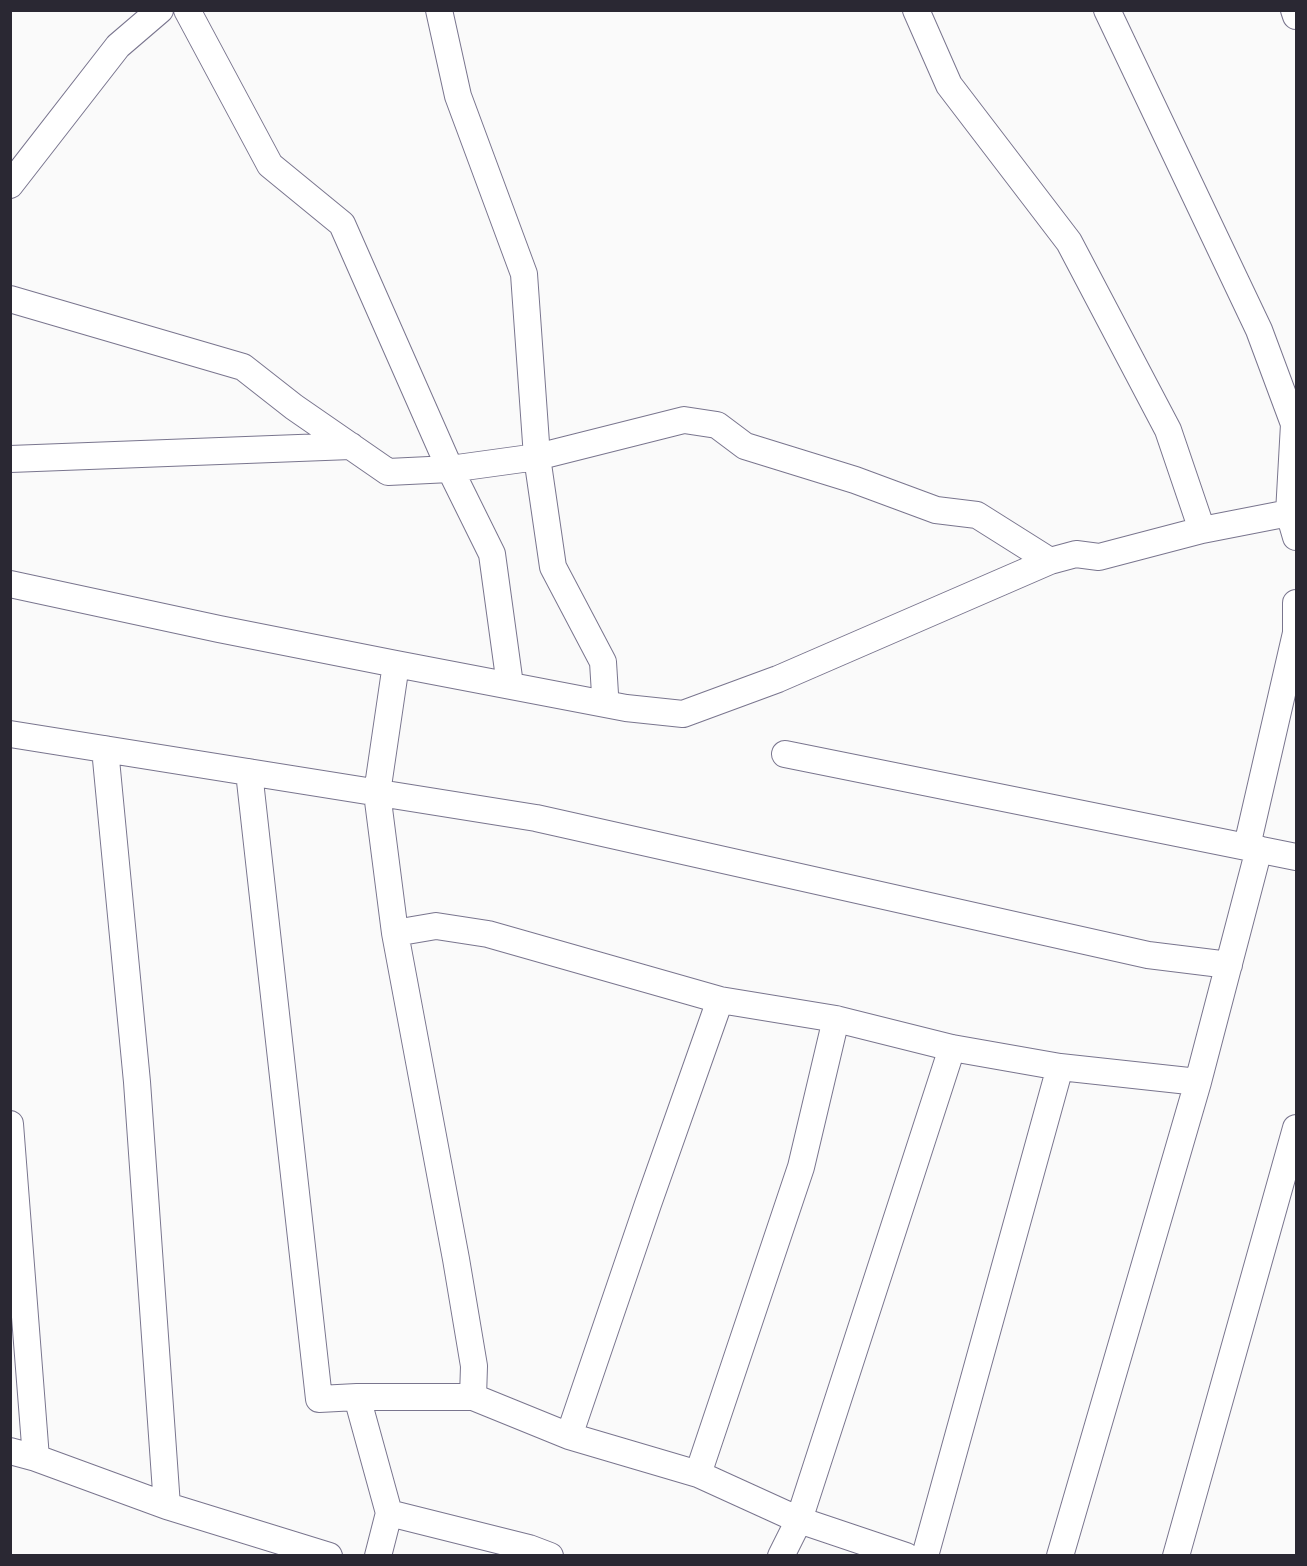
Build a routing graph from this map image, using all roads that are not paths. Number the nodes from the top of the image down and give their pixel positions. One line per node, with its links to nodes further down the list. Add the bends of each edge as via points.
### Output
1 (160, 10): 8 (street, via 118,46)
2 (187, 10): 13 (street, via 270,165 342,224)
3 (439, 10): 11 (street, via 458,96 524,274)
4 (916, 10): 15 (street, via 949,85 1069,242 1168,430)
5 (1107, 10): 14 (street, via 1259,330 1294,424)
6 (1294, 10): 7 (street)
7 (1296, 16)
8 (10, 185)
9 (10, 298): 10 (street, via 243,367)
10 (351, 446): 12 (street); 13 (street, via 388,472)
11 (537, 457): 13 (street); 17 (street, via 684,420 717,425 745,446 936,510 977,515); 22 (street, via 553,567 603,662)
12 (10, 459)
13 (450, 469): 21 (street, via 492,554)
14 (1290, 513): 15 (street); 16 (street)
15 (1202, 530): 17 (street, via 1100,557 1076,554)
16 (1296, 537)
17 (1050, 561): 21 (street, via 778,679 683,714 626,708)
18 (10, 584): 20 (street)
19 (1296, 603): 28 (street, via 1296,633)
20 (396, 664): 21 (street); 27 (street)
21 (510, 685)
22 (605, 694)
23 (10, 734): 24 (street)
24 (105, 749): 26 (street); 45 (street, via 137,1082)
25 (785, 754): 28 (street)
26 (249, 772): 27 (street); 39 (street, via 320,1399)
27 (378, 793): 30 (street); 31 (street, via 536,818 1148,955)
28 (1253, 848): 29 (street); 31 (street)
29 (1296, 857)
30 (395, 933): 32 (street, via 436,927 488,934); 40 (street, via 474,1366)
31 (1230, 965): 36 (street)
32 (720, 1000): 33 (street); 41 (street)
33 (836, 1019): 34 (street); 44 (street, via 801,1167)
34 (952, 1048): 35 (street); 47 (street)
35 (1060, 1067): 36 (street); 53 (street)
36 (1198, 1082): 54 (street)
37 (10, 1124): 43 (street)
38 (1296, 1128): 55 (street)
39 (357, 1397): 40 (street); 46 (street)
40 (473, 1397): 41 (street)
41 (570, 1436): 44 (street)
42 (10, 1451): 43 (street)
43 (36, 1458): 45 (street)
44 (698, 1474): 47 (street)
45 (167, 1506): 48 (street)
46 (389, 1513): 49 (street); 50 (street)
47 (799, 1520): 51 (street); 52 (street)
48 (329, 1556)
49 (378, 1556)
50 (550, 1556)
51 (781, 1556)
52 (906, 1556)
53 (925, 1556)
54 (1060, 1556)
55 (1176, 1556)

